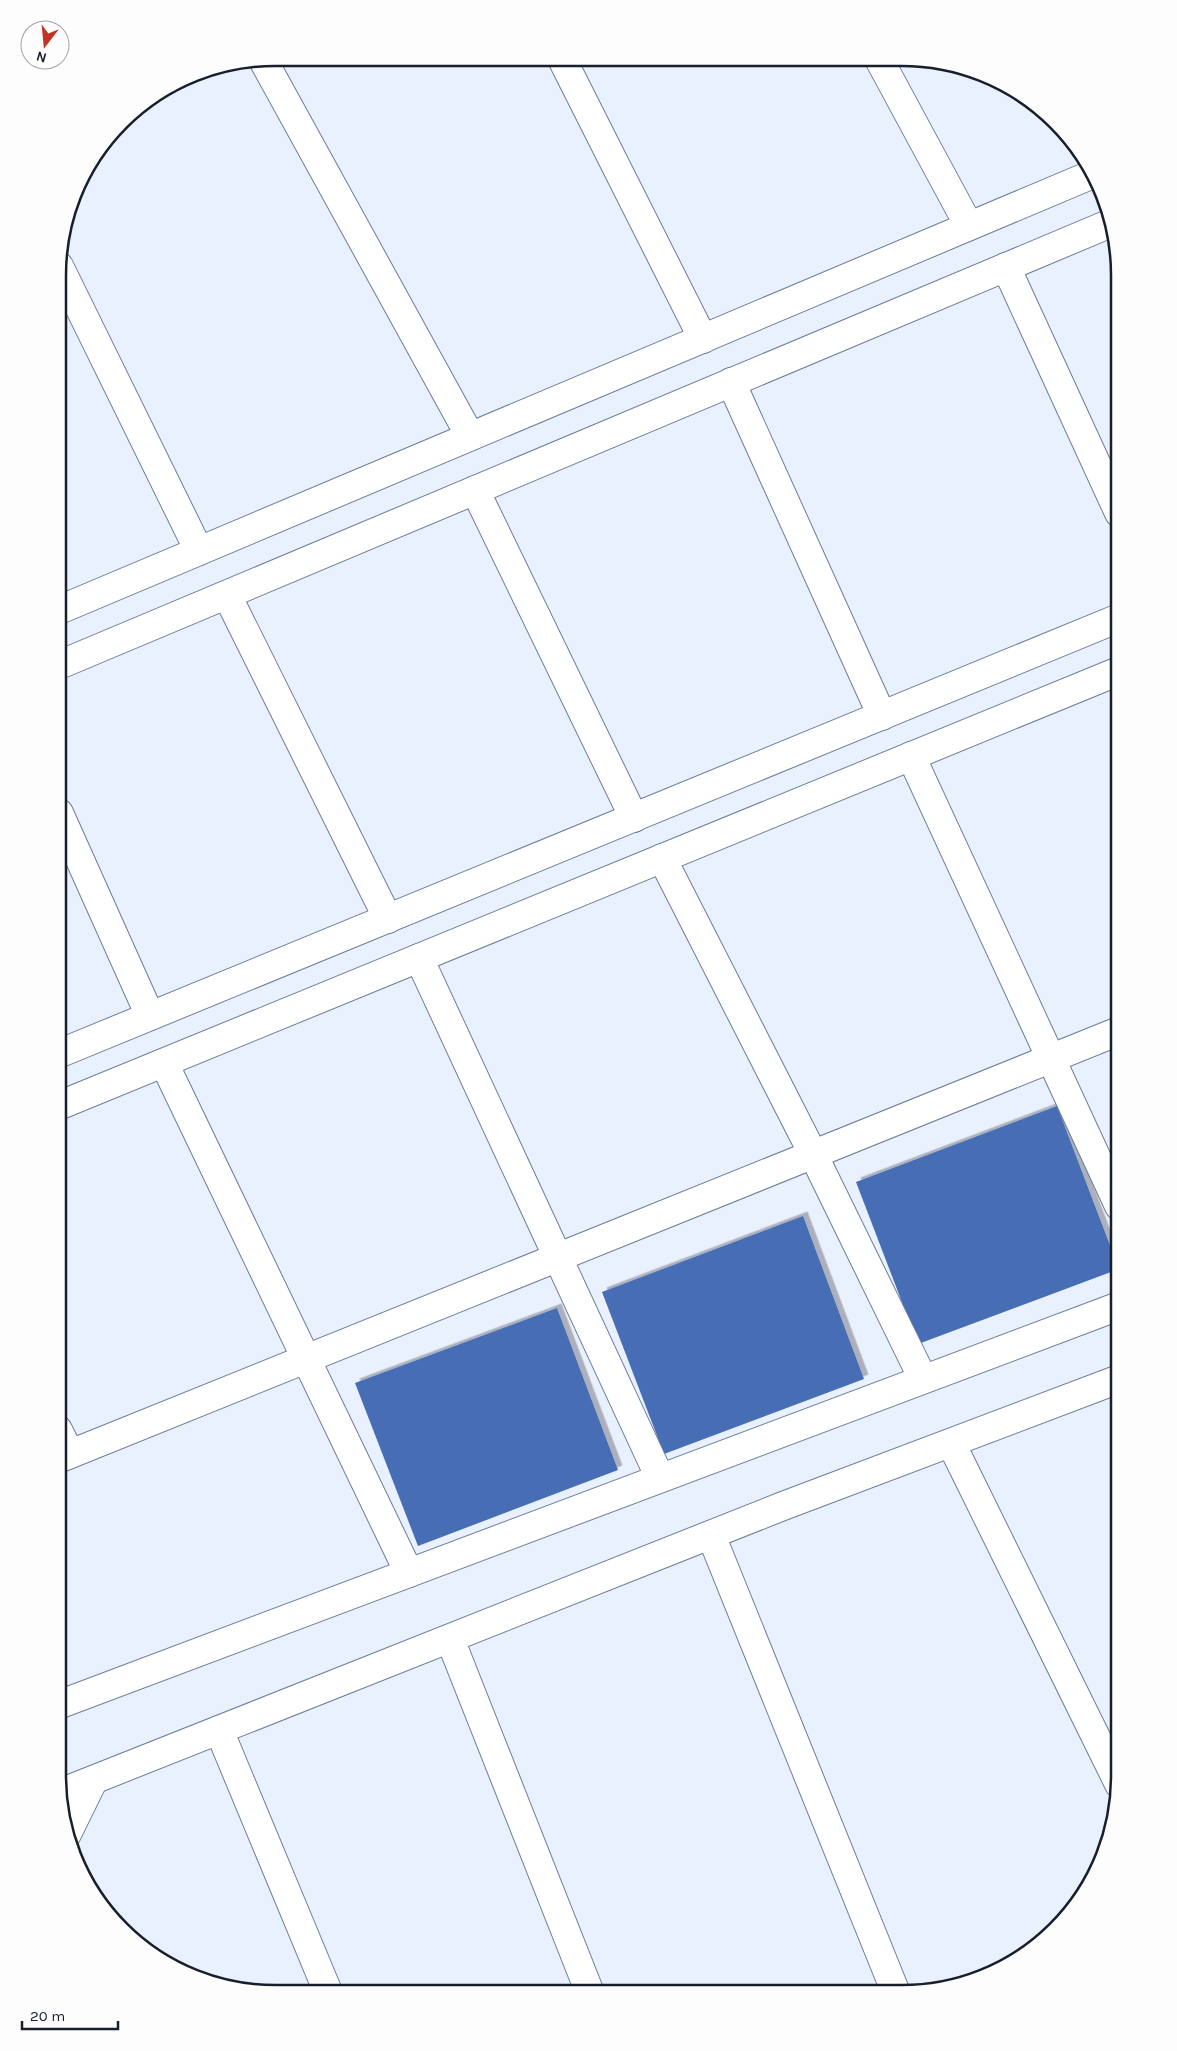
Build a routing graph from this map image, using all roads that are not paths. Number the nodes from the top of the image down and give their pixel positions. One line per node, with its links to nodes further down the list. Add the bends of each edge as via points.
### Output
1 (566, 66): 9 (street)
2 (883, 66): 6 (street)
3 (267, 67): 11 (street)
4 (1086, 177): 6 (street)
5 (1105, 225): 7 (street)
6 (969, 226): 9 (street)
7 (1006, 267): 10 (street); 13 (street)
8 (66, 280): 14 (street)
9 (703, 339): 11 (street)
10 (731, 382): 12 (street); 20 (street)
11 (470, 436): 14 (street)
12 (475, 490): 15 (street); 22 (street)
13 (1111, 497)
14 (199, 551): 16 (street)
15 (227, 594): 18 (street); 25 (street)
16 (66, 607)
17 (1111, 621): 20 (street)
18 (66, 662)
19 (1111, 674): 21 (street)
20 (882, 716): 22 (street)
21 (911, 756): 24 (street); 30 (street)
22 (634, 818): 25 (street)
23 (66, 829): 27 (street)
24 (662, 858): 26 (street); 33 (street)
25 (388, 919): 27 (street)
26 (419, 958): 31 (street); 35 (street)
27 (150, 1016): 29 (street)
28 (1111, 1034): 30 (street)
29 (66, 1051)
30 (1051, 1059): 33 (street); 34 (street)
31 (164, 1063): 32 (street); 37 (street)
32 (66, 1103)
33 (813, 1154): 35 (street); 38 (street)
34 (1111, 1189)
35 (558, 1257): 37 (street); 42 (street)
36 (1111, 1309): 38 (street)
37 (306, 1358): 41 (street); 44 (street)
38 (923, 1379): 42 (street)
39 (1111, 1382): 40 (street)
40 (951, 1443): 43 (street); 48 (street)
41 (66, 1447)
42 (660, 1478): 44 (street)
43 (712, 1535): 45 (street); 54 (street)
44 (409, 1573): 46 (street)
45 (450, 1639): 47 (street); 53 (street)
46 (66, 1702)
47 (219, 1730): 49 (street); 52 (street)
48 (1111, 1768)
49 (93, 1781): 50 (street); 51 (street)
50 (67, 1790)
51 (72, 1824)
52 (325, 1985)
53 (587, 1985)
54 (892, 1985)

